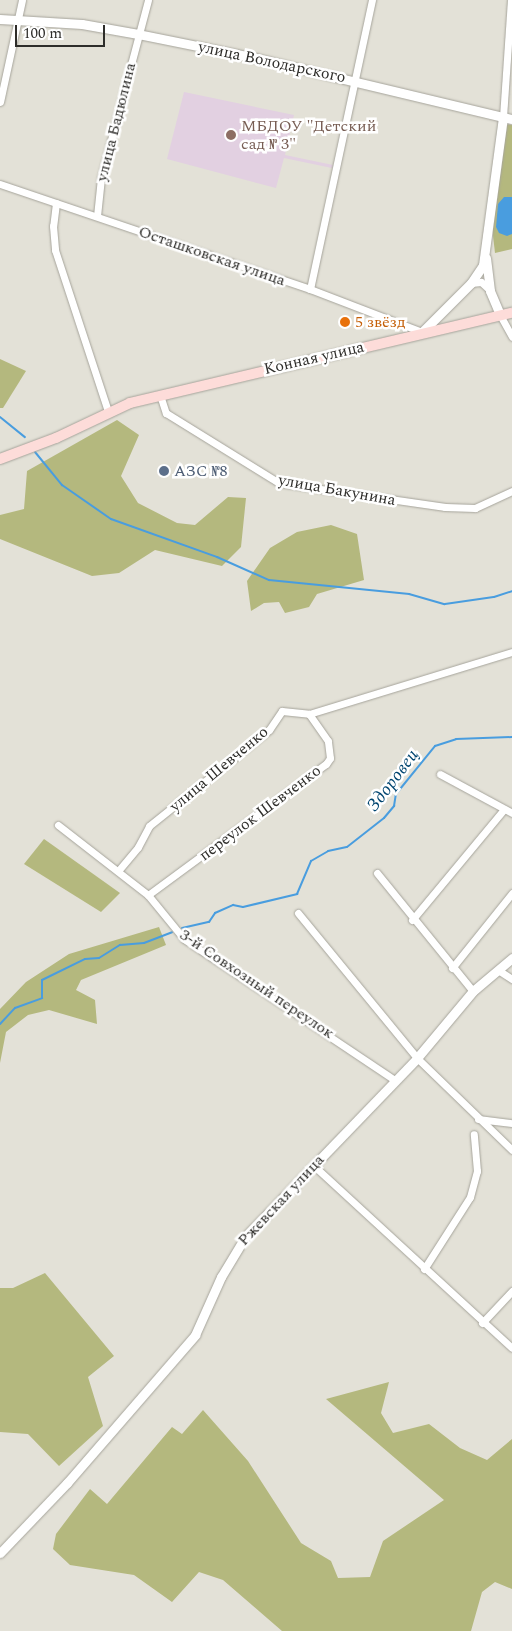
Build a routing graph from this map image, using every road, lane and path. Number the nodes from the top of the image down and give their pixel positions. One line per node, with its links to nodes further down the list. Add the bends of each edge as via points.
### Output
1 (22, 0): 6 (street)
2 (148, 0): 7 (street, улица Бадюлина)
3 (372, 0): 8 (street)
4 (511, 0): 10 (street)
5 (0, 19): 6 (street, улица Володарского)
6 (18, 20): 7 (street, улица Володарского, via 82,24); 9 (street)
7 (138, 34): 8 (street, улица Володарского); 13 (street, улица Бадюлина, via 101,178)
8 (355, 80): 10 (street, улица Володарского); 16 (street)
9 (0, 102)
10 (508, 118): 14 (street, Конная улица)
11 (0, 184): 12 (street, Осташковская улица)
12 (56, 203): 13 (street, Осташковская улица); 25 (street, via 52,226 55,250)
13 (97, 216): 16 (street, Осташковская улица)
14 (486, 255): 15 (street, Конная улица); 17 (street, Конная улица)
15 (471, 283): 17 (street, via 484,283); 19 (street, Конная улица)
16 (310, 289): 22 (street, Осташковская улица)
17 (490, 290): 20 (street, Конная улица)
18 (512, 313): 20 (main road)
19 (441, 315): 21 (street); 22 (street, Конная улица)
20 (500, 316): 21 (main road); 23 (street)
21 (448, 326): 22 (main road)
22 (422, 332): 24 (main road, Конная улица)
23 (512, 337)
24 (160, 395): 25 (main road, Конная улица); 27 (street, улица Бакунина, via 166,413 279,483 467,508 475,508)
25 (108, 410): 26 (main road, Конная улица, via 56,438)
26 (0, 458)
27 (512, 492)
28 (512, 652): 29 (street, улица Шевченко)
29 (309, 714): 34 (street, улица Шевченко, via 282,710 268,730 149,826 138,847); 37 (street, переулок Шевченко, via 328,741 330,758 326,764)
30 (440, 774): 31 (street)
31 (504, 808): 32 (street); 39 (street)
32 (512, 813)
33 (58, 825): 34 (street, 3-й Совхозный переулок)
34 (118, 871): 37 (street, 3-й Совхозный переулок)
35 (377, 873): 39 (street)
36 (512, 893): 41 (street)
37 (148, 895): 46 (street, 3-й Совхозный переулок, via 184,939)
38 (298, 913): 45 (street)
39 (412, 920): 41 (street)
40 (512, 958): 42 (street, Ржевская улица)
41 (452, 968): 44 (street)
42 (498, 970): 43 (street); 44 (street, Ржевская улица)
43 (512, 979)
44 (473, 992): 45 (street, Ржевская улица)
45 (417, 1058): 46 (street, Ржевская улица); 47 (street)
46 (393, 1079): 51 (street, Ржевская улица)
47 (478, 1119): 48 (street); 50 (street)
48 (512, 1123)
49 (474, 1134): 52 (street, via 477,1171 470,1197)
50 (512, 1150)
51 (313, 1165): 52 (street); 56 (street, Ржевская улица, via 236,1249 196,1335 67,1483)
52 (424, 1269): 54 (street)
53 (512, 1291): 54 (street)
54 (482, 1323): 55 (street)
55 (512, 1348)
56 (0, 1553)

